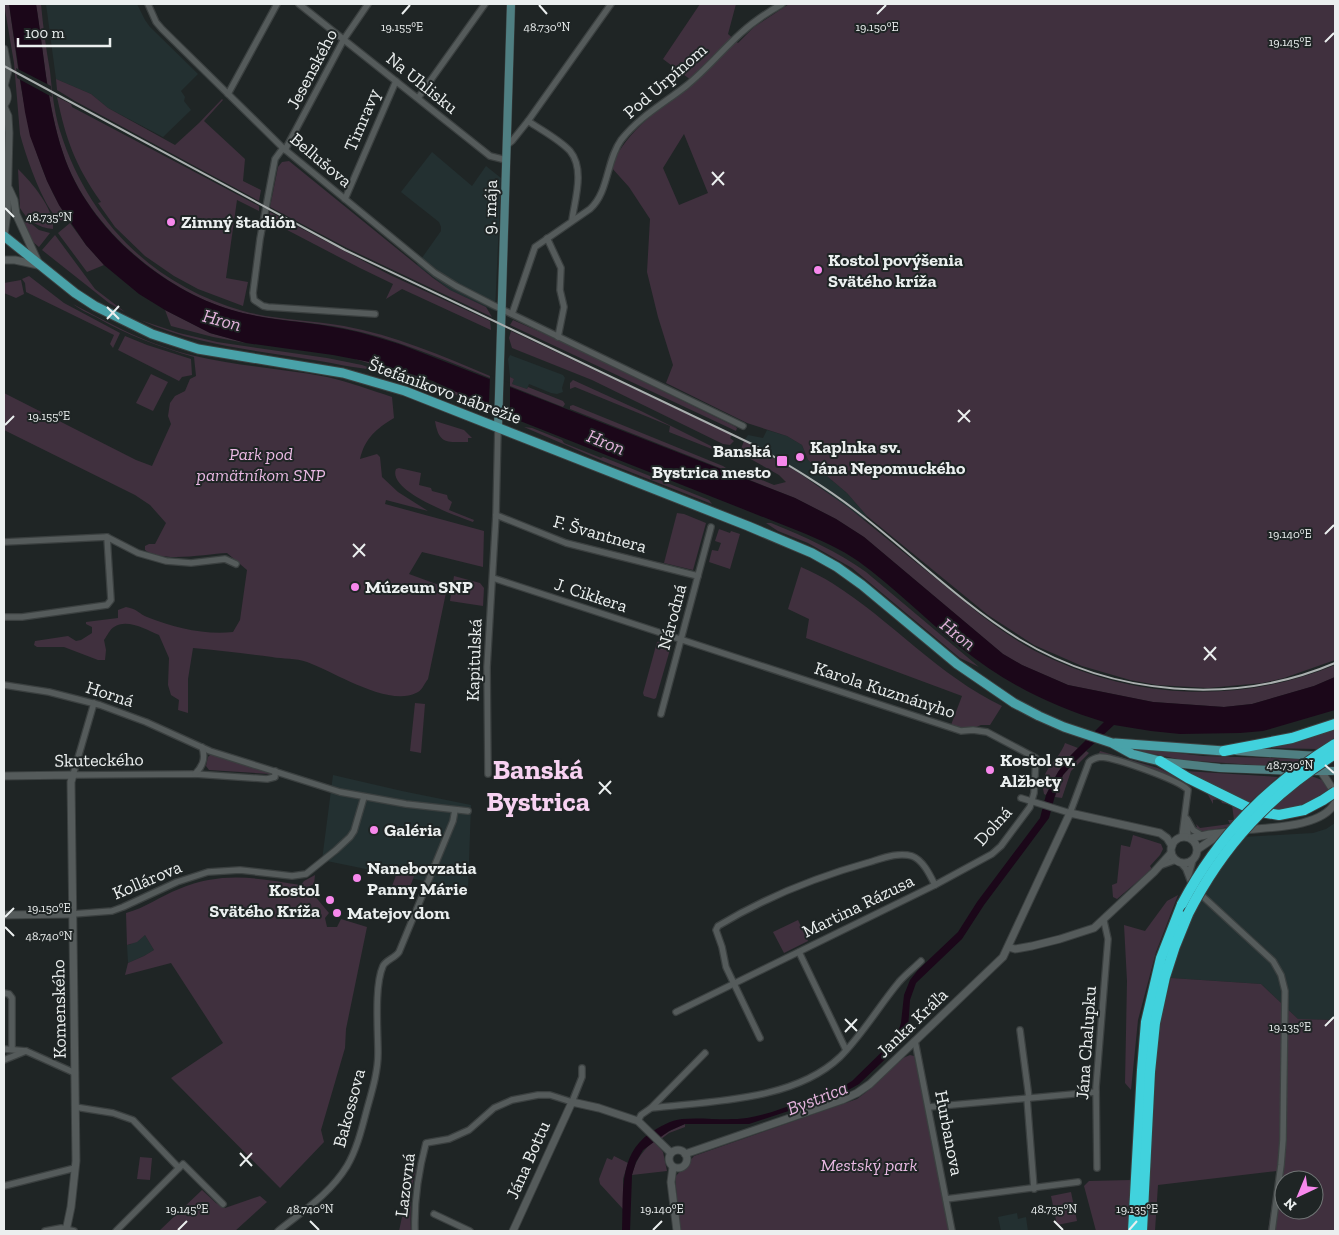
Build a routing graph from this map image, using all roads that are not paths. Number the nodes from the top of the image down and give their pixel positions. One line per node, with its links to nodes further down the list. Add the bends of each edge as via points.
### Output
1 (149, 4): 14 (street, Bellušova, via 162,29)
2 (277, 4): 14 (street)
3 (299, 4): 9 (street, Na Uhlisku)
4 (368, 4): 9 (street, Jesenského)
5 (485, 4): 15 (street)
6 (511, 4): 19 (main road, 9. mája)
7 (611, 4): 17 (street)
8 (782, 4): 27 (street, Pod Urpínom, via 746,28 706,69 632,128 618,146 599,199)
9 (344, 39): 12 (street, Na Uhlisku); 20 (street, Jesenského)
10 (4, 49): 11 (street)
11 (5, 68): 13 (street, via 8,76)
12 (396, 81): 15 (street, Na Uhlisku); 25 (street, Timravy)
13 (4, 86): 16 (street, via 8,98)
14 (228, 94): 20 (street, Bellušova)
15 (418, 98): 22 (street, Na Uhlisku, via 490,156)
16 (4, 106): 21 (street, via 9,124)
17 (528, 121): 19 (street); 27 (street, via 565,146 574,158 578,176)
18 (4, 136): 21 (street)
19 (506, 145): 22 (main road, 9. mája)
20 (284, 149): 25 (street, Bellušova); 33 (street, Jesenského, via 275,159 260,239 254,300 268,307)
21 (8, 153): 23 (street)
22 (506, 160): 32 (main road, 9. mája)
23 (8, 186): 24 (street); 26 (street); 31 (street, via 16,214)
24 (4, 193)
25 (345, 199): 32 (street, Bellušova, via 435,273)
26 (5, 220): 28 (street)
27 (572, 220): 29 (street, Pod Urpínom)
28 (4, 236): 31 (main road, Štefánikovo nábrežie)
29 (547, 238): 34 (street, Pod Urpínom, via 533,250); 35 (street, via 561,268 560,290 564,307)
30 (4, 260): 31 (street)
31 (39, 265): 37 (main road, Štefánikovo nábrežie, via 95,306 165,339 213,352 360,377)
32 (501, 309): 34 (street); 37 (main road, 9. mája)
33 (375, 314)
34 (512, 314): 35 (street)
35 (558, 337): 36 (street)
36 (743, 426)
37 (498, 427): 38 (street, Kapitulská); 51 (main road, Štefánikovo nábrežie, via 798,547 838,568 957,664 1024,708 1064,727)
38 (496, 515): 43 (street, F. Švantnera, via 566,543); 44 (street, Kapitulská)
39 (711, 527): 43 (street, Národná)
40 (107, 538): 41 (street); 42 (street, via 138,553 166,561 191,563 225,559); 45 (street, via 111,600 107,605)
41 (4, 542)
42 (236, 564)
43 (698, 576): 46 (street, Národná)
44 (493, 578): 46 (street, J. Cikkera); 61 (street, Kapitulská, via 487,667)
45 (4, 617)
46 (680, 640): 49 (street, Národná); 67 (street, Karola Kuzmányho, via 961,730 987,732 1037,760)
47 (4, 685): 48 (street, Horná)
48 (94, 703): 53 (street, Horná); 62 (street, Komenského)
49 (660, 714)
50 (1335, 724): 54 (highway, via 1292,738)
51 (1112, 743): 54 (main road); 56 (main road, via 1132,754)
52 (1335, 744): 131 (highway, bridge, via 1283,779 1246,814 1224,838 1182,904 1161,958 1146,1022)
53 (202, 747): 57 (street, Horná); 60 (street, via 203,764)
54 (1224, 751): 55 (main road)
55 (1335, 755): 132 (highway, bridge, via 1289,786 1253,820 1217,863 1188,914 1175,946 1154,1030)
56 (1160, 762): 58 (main road, via 1238,770); 64 (highway, bridge, via 1255,811 1279,815 1304,810)
57 (274, 771): 60 (street, via 275,777 267,779); 65 (street, Horná)
58 (1322, 771): 59 (main road); 64 (street)
59 (1335, 771)
60 (195, 774): 62 (street, Skuteckého)
61 (488, 774)
62 (73, 775): 63 (street, Skuteckého); 83 (street, Komenského)
63 (4, 776)
64 (1335, 793)
65 (364, 797): 69 (street, Horná); 83 (street, Kollárova, via 350,837 312,871 302,875 240,870 208,872 177,882 123,907 100,913)
66 (1021, 798): 67 (street, Dolná)
67 (1032, 801): 71 (street); 82 (street, Dolná, via 997,850)
68 (1335, 804): 73 (street, via 1313,820)
69 (455, 810): 70 (street, Horná); 125 (street, Bakossova, via 453,822 399,952 382,967 376,1072 353,1154 342,1174 328,1189)
70 (468, 811)
71 (1070, 813): 72 (street, via 1089,762 1102,757 1179,783 1188,790); 76 (street, via 1160,833 1168,838); 86 (street, Janka Kráľa)
72 (1186, 816): 74 (street, via 1193,830); 75 (street)
73 (1220, 834): 74 (street); 77 (street)
74 (1202, 836): 75 (street)
75 (1187, 837): 76 (street, via 1177,838); 77 (street, via 1195,841)
76 (1172, 849): 79 (street); 80 (street)
77 (1198, 849): 78 (street)
78 (1193, 860): 79 (street); 81 (street)
79 (1179, 862): 80 (street); 81 (street)
80 (1160, 866): 85 (street)
81 (1188, 874): 133 (street, via 1195,889 1273,961 1285,991 1283,1140)
82 (935, 885): 87 (street, Martina Rázusa); 89 (street, Martina Rázusa, via 914,856 897,855 820,876 767,900 728,920 716,930 726,968)
83 (73, 914): 84 (street, Kollárova); 102 (street, Komenského)
84 (4, 915)
85 (1104, 921): 86 (street, via 1060,940); 103 (street, Jána Chalupku, via 1108,939)
86 (1008, 948): 94 (street, Janka Kráľa, via 997,963)
87 (799, 952): 89 (street, Martina Rázusa); 97 (street)
88 (921, 961): 97 (street, via 900,981)
89 (734, 983): 91 (street, Martina Rázusa); 93 (street, Martina Rázusa)
90 (4, 992): 96 (street, via 12,998)
91 (676, 1012)
92 (1020, 1030): 104 (street)
93 (760, 1038)
94 (916, 1041): 107 (street, Hurbanova); 111 (street, Janka Kráľa, via 857,1093)
95 (4, 1049): 96 (street)
96 (12, 1049): 98 (street)
97 (846, 1050): 108 (street, via 820,1072 785,1088 743,1097)
98 (26, 1051): 100 (street); 102 (street)
99 (705, 1053): 108 (street)
100 (4, 1060)
101 (582, 1068): 105 (street, via 582,1077)
102 (75, 1073): 106 (street, Komenského)
103 (1096, 1092): 104 (street); 115 (street, Jána Chalupku)
104 (1028, 1098): 107 (street); 118 (street)
105 (572, 1102): 109 (street); 126 (street, Lazovná, via 550,1095 512,1100 498,1105 464,1133 426,1143 414,1206); 128 (street, Jána Bottu)
106 (75, 1107): 113 (street, Komenského); 114 (street, via 132,1120)
107 (929, 1107): 119 (street, Hurbanova)
108 (651, 1108): 109 (street)
109 (638, 1121): 110 (street)
110 (671, 1153): 111 (street, via 678,1150); 112 (street, via 669,1161)
111 (685, 1154): 112 (street, via 685,1165)
112 (673, 1167): 129 (street, via 671,1182)
113 (75, 1168): 117 (street); 122 (street, Komenského)
114 (179, 1168): 120 (street, via 183,1164); 124 (street)
115 (1097, 1168)
116 (1078, 1182): 118 (street)
117 (4, 1186)
118 (1034, 1189): 119 (street)
119 (946, 1199): 130 (street, Hurbanova)
120 (223, 1204)
121 (434, 1214): 127 (street)
122 (69, 1230): 123 (street, Komenského)
123 (45, 1231)
124 (116, 1231)
125 (278, 1231)
126 (415, 1231)
127 (470, 1231)
128 (513, 1231)
129 (677, 1231)
130 (952, 1231)
131 (1133, 1231)
132 (1142, 1231)
133 (1272, 1231)

